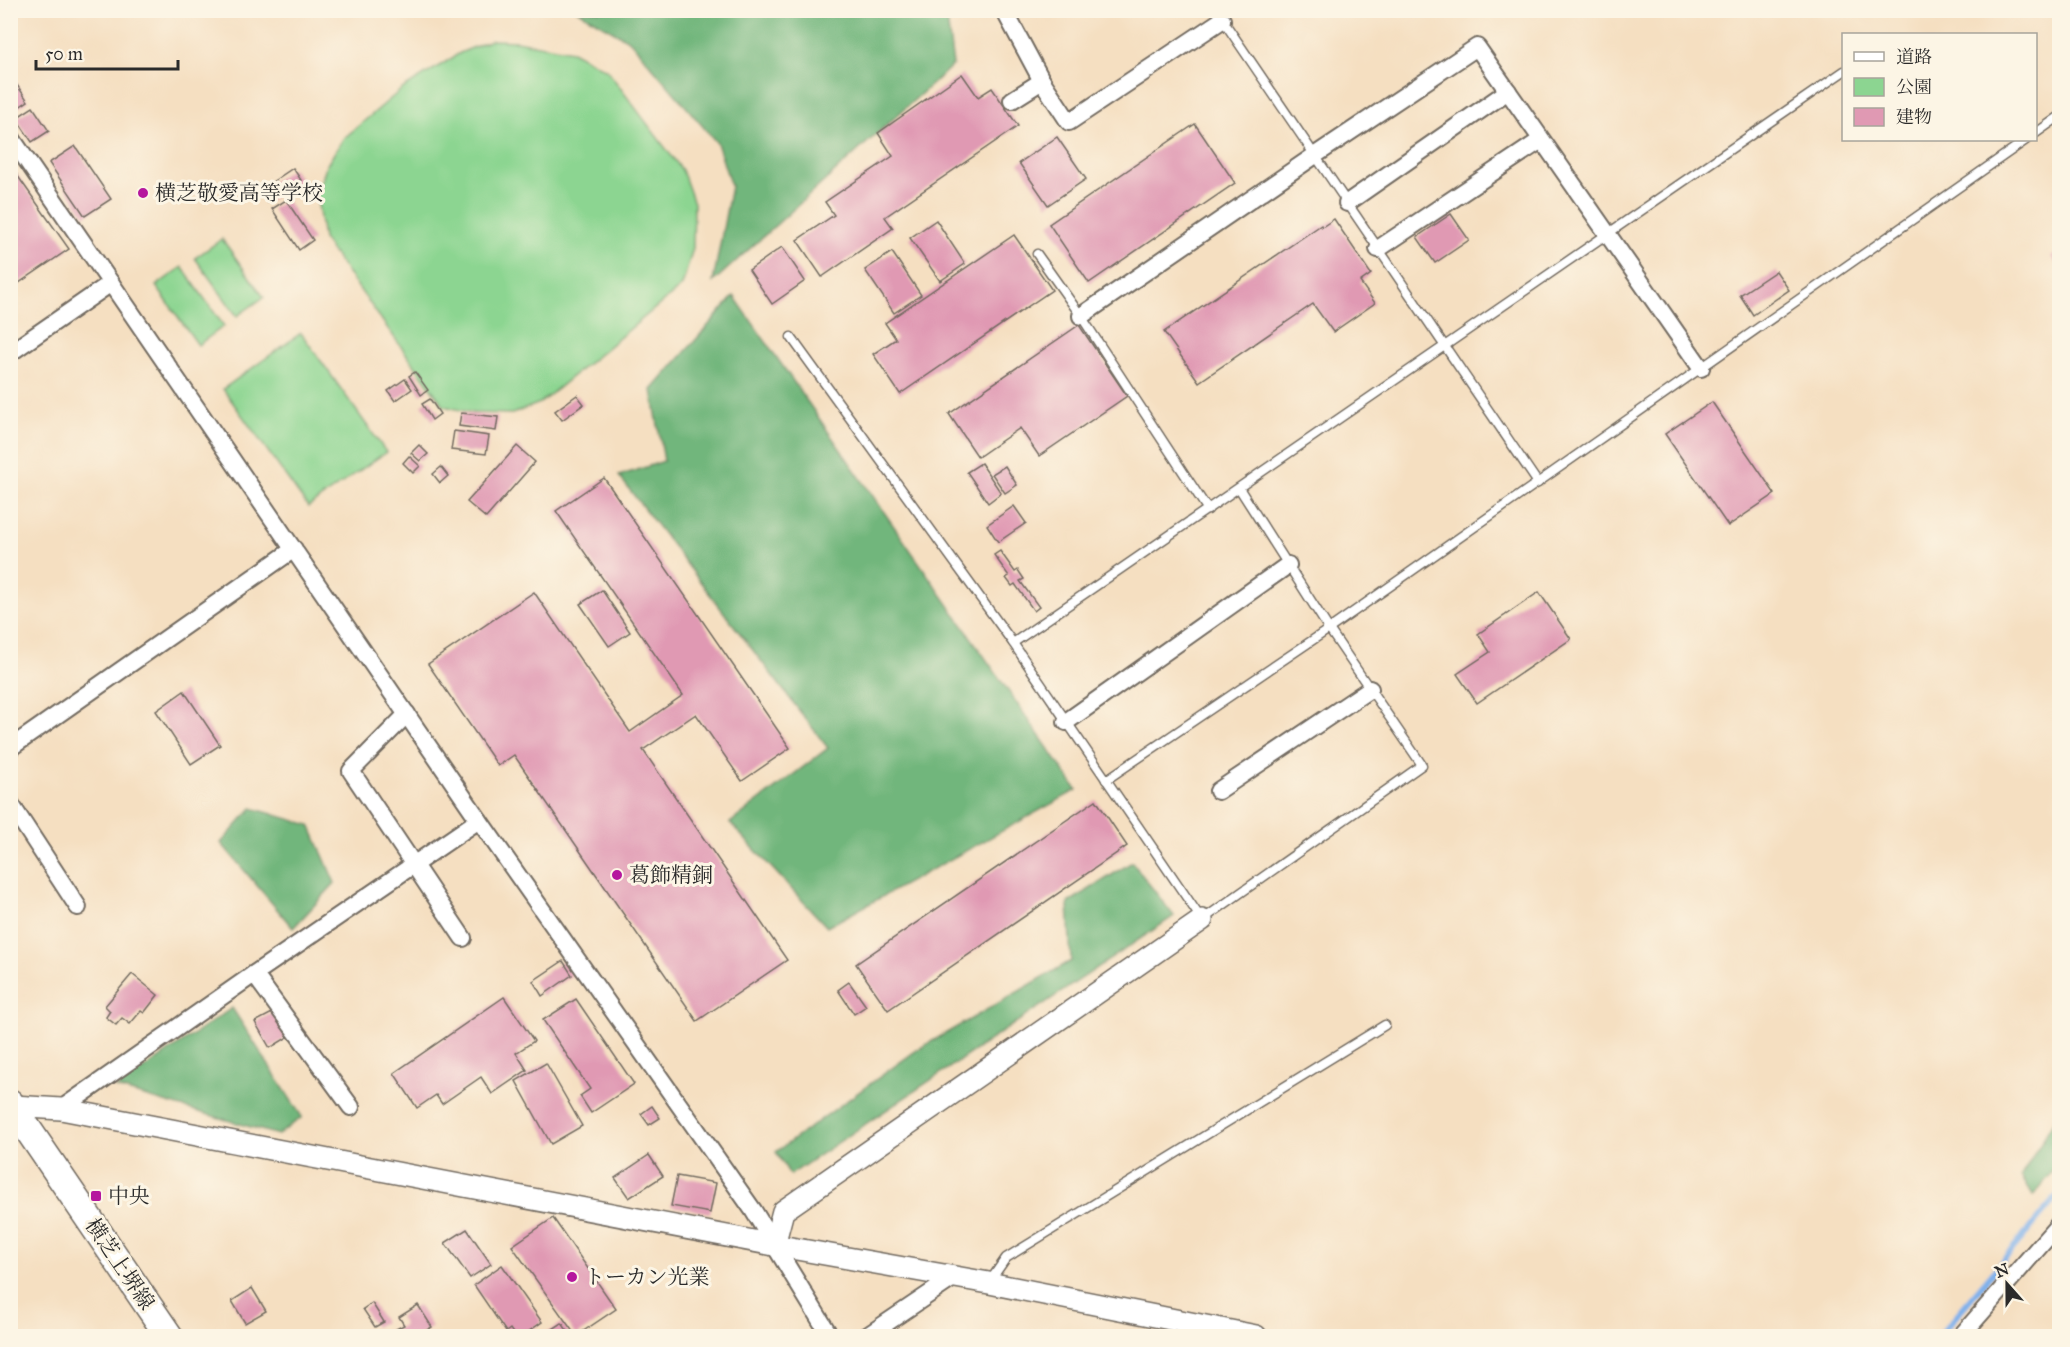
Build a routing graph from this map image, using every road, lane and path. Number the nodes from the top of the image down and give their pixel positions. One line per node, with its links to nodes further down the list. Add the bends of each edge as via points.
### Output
1 (1004, 10): 4 (street)
2 (1219, 15): 4 (street, via 1069,122); 12 (lane)
3 (1842, 72): 14 (lane)
4 (1042, 81): 6 (street)
5 (1508, 91): 10 (street); 12 (street, via 1477,47); 13 (street)
6 (1012, 100)
7 (2060, 116): 8 (lane)
8 (2037, 132)
9 (10, 136): 17 (street)
10 (1541, 140): 14 (street); 15 (street)
11 (2025, 141): 22 (lane)
12 (1314, 156): 13 (lane); 18 (street)
13 (1347, 203): 15 (lane)
14 (1607, 234): 20 (lane); 22 (street)
15 (1378, 249): 20 (lane)
16 (1036, 254): 18 (lane)
17 (111, 283): 21 (street); 26 (street)
18 (1081, 316): 25 (lane)
19 (791, 337): 29 (lane)
20 (1444, 347): 23 (lane); 24 (lane)
21 (10, 353)
22 (1701, 368): 23 (lane)
23 (1538, 483): 28 (lane)
24 (1239, 488): 25 (lane); 27 (lane)
25 (1208, 510): 29 (lane)
26 (294, 549): 31 (street); 33 (street)
27 (1288, 565): 28 (lane); 32 (street)
28 (1329, 629): 30 (lane); 34 (lane)
29 (1013, 644): 32 (lane)
30 (1371, 689): 35 (street); 40 (lane, via 1422,765)
31 (407, 714): 37 (street); 38 (street, via 351,771)
32 (1066, 722): 34 (lane)
33 (10, 748)
34 (1106, 780): 40 (lane)
35 (1218, 791)
36 (10, 803): 39 (street)
37 (479, 820): 38 (street); 48 (street)
38 (414, 865): 41 (street); 42 (street)
39 (78, 907)
40 (1202, 920): 48 (street, via 783,1211)
41 (464, 938)
42 (254, 974): 45 (street); 46 (street)
43 (1385, 1025): 50 (lane, via 1006,1258)
44 (11, 1106): 46 (street); 51 (main road, 横芝上堺線)
45 (351, 1107)
46 (61, 1109): 48 (street)
47 (2058, 1227): 55 (street)
48 (774, 1245): 49 (street); 52 (street)
49 (953, 1278): 50 (street); 53 (street)
50 (989, 1283): 54 (street)
51 (169, 1336)
52 (830, 1336)
53 (867, 1336)
54 (1256, 1336)
55 (1961, 1336)

